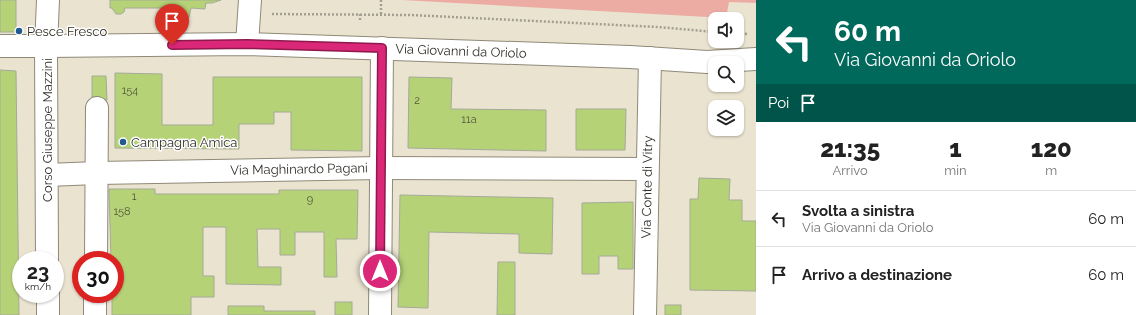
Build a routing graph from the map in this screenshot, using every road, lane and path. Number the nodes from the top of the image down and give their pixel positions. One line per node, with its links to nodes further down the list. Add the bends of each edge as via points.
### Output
1 (48, 0): 11 (street, Corso Giuseppe Mazzini)
2 (250, 0): 9 (street)
3 (381, 0): 6 (path)
4 (270, 14): 5 (path)
5 (360, 14): 6 (path); 7 (path)
6 (381, 15): 8 (path, via 600,24)
7 (360, 20)
8 (708, 32)
9 (247, 44): 11 (street, Via Giovanni da Oriolo); 12 (street, Via Giovanni da Oriolo)
10 (0, 46): 11 (street, Via Giovanni da Oriolo)
11 (46, 46): 23 (street, Corso Giuseppe Mazzini)
12 (382, 48): 13 (street, Via Giovanni da Oriolo); 20 (street)
13 (650, 58): 16 (street, Via Giovanni da Oriolo); 21 (street, Via Conte di Vitry)
14 (756, 59): 15 (street, Via Giovanni da Oriolo)
15 (744, 60)
16 (708, 64)
17 (744, 71): 18 (street)
18 (756, 74)
19 (97, 108): 22 (street)
20 (380, 168): 21 (street, Via Maghinardo Pagani); 22 (street, Via Maghinardo Pagani); 30 (street)
21 (647, 170): 31 (street, Via Conte di Vitry)
22 (97, 173): 23 (street, Via Maghinardo Pagani); 25 (street)
23 (47, 175): 24 (street, Corso Giuseppe Mazzini)
24 (47, 251)
25 (96, 251)
26 (48, 303): 28 (street)
27 (95, 303): 29 (street)
28 (48, 315)
29 (95, 315)
30 (380, 315)
31 (645, 315)

